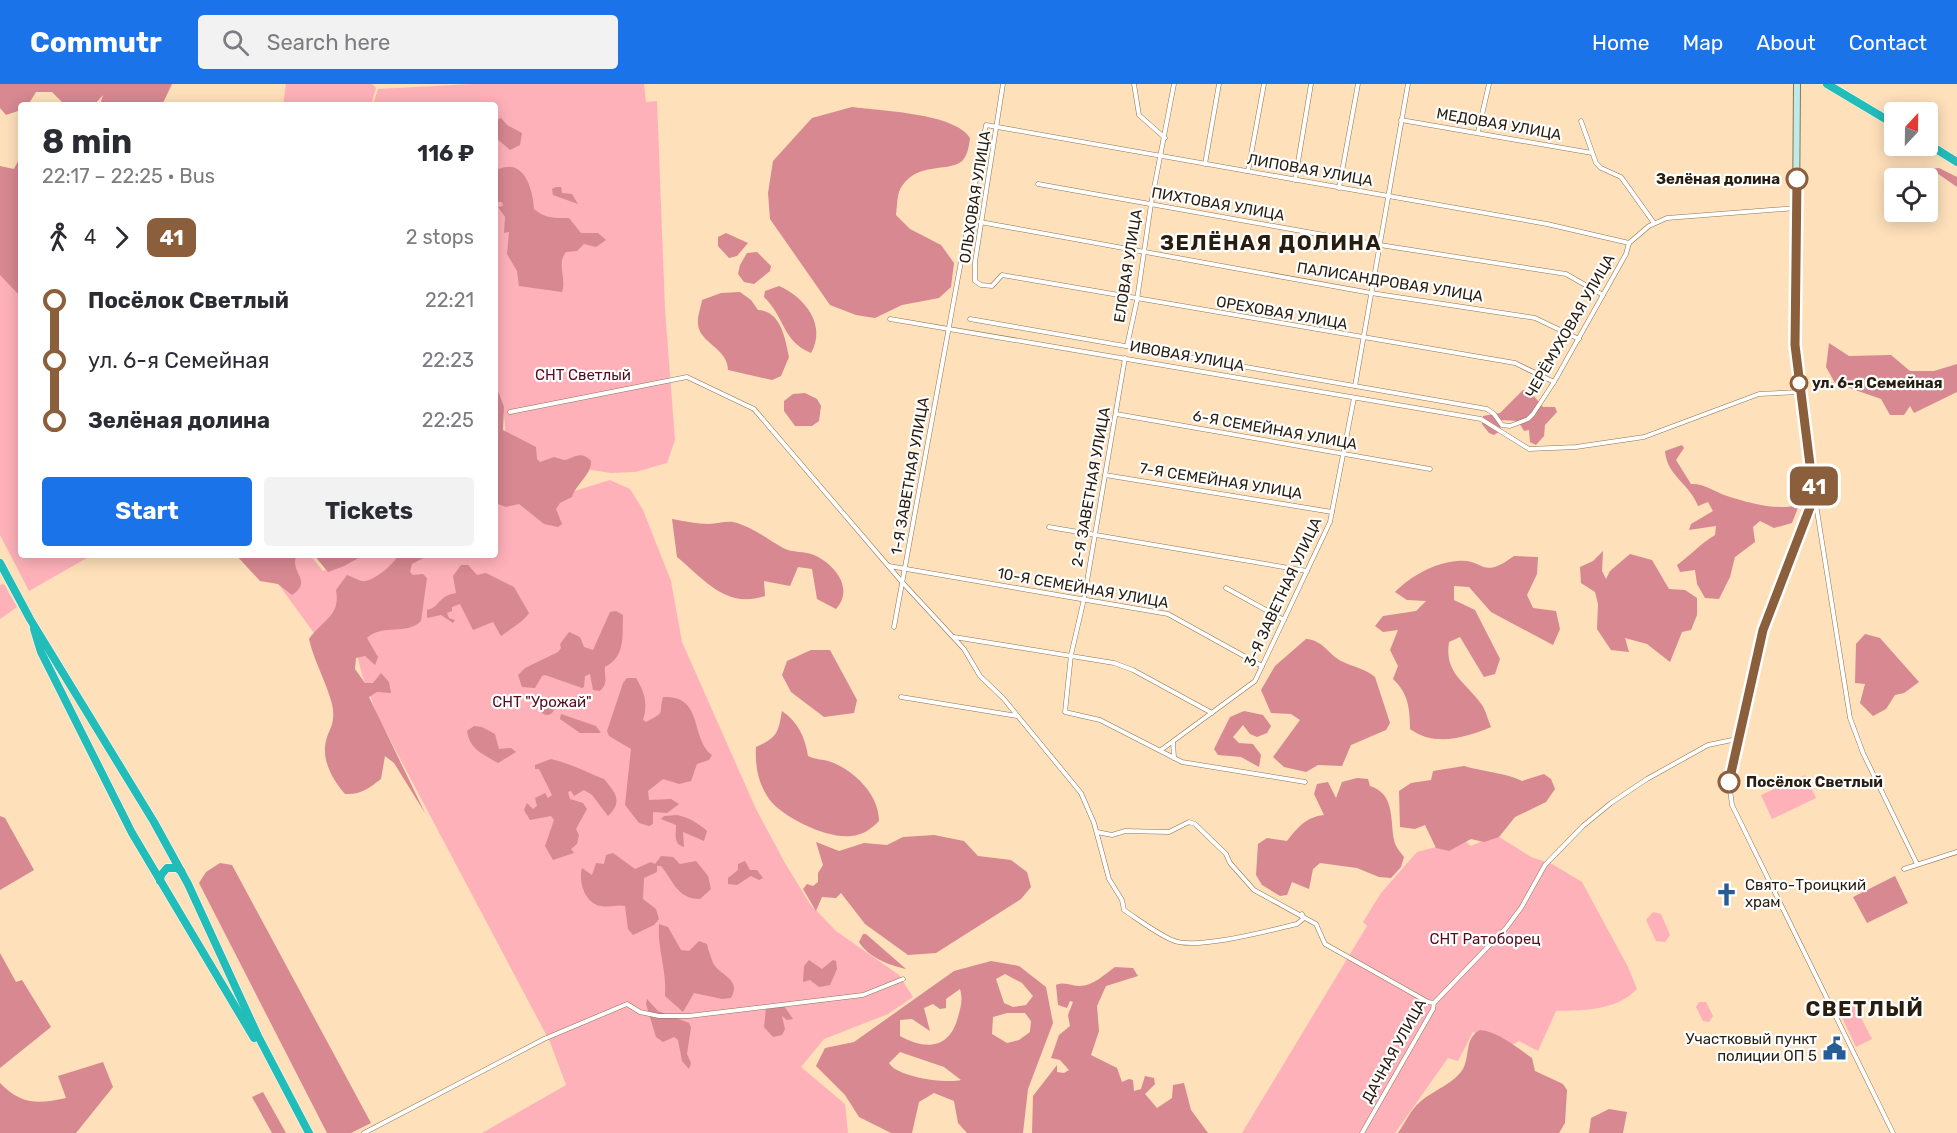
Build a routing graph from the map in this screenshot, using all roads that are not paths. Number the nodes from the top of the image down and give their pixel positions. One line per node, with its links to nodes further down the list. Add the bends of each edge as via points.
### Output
1 (1003, 84): 16 (street, ОЛЬХОВАЯ УЛИЦА)
2 (1134, 84): 18 (street, via 1139,116)
3 (1174, 84): 18 (street, ЕЛОВАЯ УЛИЦА)
4 (1220, 84): 23 (street)
5 (1264, 84): 24 (street)
6 (1311, 84): 25 (street)
7 (1358, 84): 27 (street)
8 (1408, 84): 13 (street)
9 (1489, 84): 17 (street)
10 (1797, 84): 30 (street)
11 (1827, 84): 12 (highway)
12 (1884, 118)
13 (1401, 120): 17 (street, МЕДОВАЯ УЛИЦА); 28 (street)
14 (1581, 121): 20 (street)
15 (986, 125): 16 (street, ЛИПОВАЯ УЛИЦА); 42 (street, 1-Я ЗАВЕТНАЯ УЛИЦА)
16 (998, 127): 21 (street, ЛИПОВАЯ УЛИЦА); 31 (street, ОЛЬХОВАЯ УЛИЦА)
17 (1478, 132): 20 (street, МЕДОВАЯ УЛИЦА)
18 (1165, 138): 21 (street, ЕЛОВАЯ УЛИЦА)
19 (1938, 150): 22 (highway)
20 (1592, 153): 32 (street, via 1600,168 1622,177)
21 (1160, 157): 23 (street, ЛИПОВАЯ УЛИЦА); 29 (street, ЕЛОВАЯ УЛИЦА)
22 (1957, 162)
23 (1205, 164): 24 (street, ЛИПОВАЯ УЛИЦА)
24 (1248, 171): 25 (street, ЛИПОВАЯ УЛИЦА)
25 (1295, 180): 27 (street, ЛИПОВАЯ УЛИЦА)
26 (1038, 184): 29 (street, ПИХТОВАЯ УЛИЦА)
27 (1340, 188): 28 (street, ЛИПОВАЯ УЛИЦА)
28 (1388, 196): 33 (street, ЛИПОВАЯ УЛИЦА); 34 (street)
29 (1151, 204): 34 (street, ПИХТОВАЯ УЛИЦА); 35 (street, ЕЛОВАЯ УЛИЦА)
30 (1797, 208): 32 (street, via 1667,218); 49 (street, via 1795,345)
31 (980, 222): 35 (street, ПАЛИСАНДРОВАЯ УЛИЦА); 36 (street, ОЛЬХОВАЯ УЛИЦА, via 975,280 990,286)
32 (1654, 223): 33 (street)
33 (1629, 243): 38 (street, ЧЕРЁМУХОВАЯ УЛИЦА)
34 (1380, 245): 37 (street); 38 (street, ПИХТОВАЯ УЛИЦА, via 1566,274)
35 (1143, 253): 37 (street, ПАЛИСАНДРОВАЯ УЛИЦА); 39 (street, ЕЛОВАЯ УЛИЦА)
36 (1002, 275): 39 (street, ОРЕХОВАЯ УЛИЦА)
37 (1371, 292): 43 (street); 44 (street, ПАЛИСАНДРОВАЯ УЛИЦА, via 1540,319)
38 (1603, 295): 44 (street, ЧЕРЁМУХОВАЯ УЛИЦА)
39 (1137, 300): 43 (street, ОРЕХОВАЯ УЛИЦА); 45 (street, ЕЛОВАЯ УЛИЦА)
40 (890, 319): 42 (street, ИВОВАЯ УЛИЦА)
41 (970, 319): 45 (street, ИВОВАЯ УЛИЦА)
42 (950, 328): 46 (street, ИВОВАЯ УЛИЦА); 63 (street, 1-Я ЗАВЕТНАЯ УЛИЦА)
43 (1362, 339): 47 (street, ОРЕХОВАЯ УЛИЦА, via 1515,363); 48 (street)
44 (1579, 339): 47 (street, ЧЕРЁМУХОВАЯ УЛИЦА)
45 (1127, 346): 48 (street, ИВОВАЯ УЛИЦА)
46 (1125, 358): 50 (street, ИВОВАЯ УЛИЦА); 52 (street, 2-Я ЗАВЕТНАЯ УЛИЦА)
47 (1554, 382): 53 (street, ЧЕРЁМУХОВАЯ УЛИЦА)
48 (1355, 386): 53 (street, ИВОВАЯ УЛИЦА, via 1487,409 1506,426)
49 (1800, 392): 50 (street, ИВОВАЯ УЛИЦА, via 1759,394 1644,436 1576,447 1529,448 1481,418); 57 (street)
50 (1354, 398): 54 (street, 3-Я ЗАВЕТНАЯ УЛИЦА)
51 (510, 412): 62 (street, via 669,380 695,380 754,409)
52 (1116, 414): 54 (street, 6-Я СЕМЕЙНАЯ УЛИЦА); 56 (street, 2-Я ЗАВЕТНАЯ УЛИЦА)
53 (1528, 419)
54 (1344, 454): 55 (street, 6-Я СЕМЕЙНАЯ УЛИЦА); 58 (street, 3-Я ЗАВЕТНАЯ УЛИЦА)
55 (1430, 469)
56 (1105, 475): 58 (street, 7-Я СЕМЕЙНАЯ УЛИЦА); 60 (street, 2-Я ЗАВЕТНАЯ УЛИЦА)
57 (1814, 497): 77 (street, via 1763,630); 85 (street, via 1850,718)
58 (1332, 512): 64 (street, 3-Я ЗАВЕТНАЯ УЛИЦА)
59 (1049, 526): 60 (street)
60 (1094, 534): 64 (street); 67 (street, 2-Я ЗАВЕТНАЯ УЛИЦА)
61 (0, 563): 68 (highway)
62 (889, 566): 63 (street, 10-Я СЕМЕЙНАЯ УЛИЦА); 65 (street)
63 (905, 570): 65 (street, 1-Я ЗАВЕТНАЯ УЛИЦА); 67 (street, 10-Я СЕМЕЙНАЯ УЛИЦА)
64 (1307, 571): 69 (street, 3-Я ЗАВЕТНАЯ УЛИЦА)
65 (902, 582): 70 (street, 1-Я ЗАВЕТНАЯ УЛИЦА); 71 (street)
66 (1226, 588): 69 (street)
67 (1084, 599): 72 (street, 2-Я ЗАВЕТНАЯ УЛИЦА); 73 (street, 10-Я СЕМЕЙНАЯ УЛИЦА, via 1168,614)
68 (30, 619): 87 (highway); 88 (highway, via 47,663 132,833)
69 (1284, 620): 73 (street, 3-Я ЗАВЕТНАЯ УЛИЦА)
70 (894, 627)
71 (953, 636): 72 (street); 76 (street, via 980,676)
72 (1071, 655): 75 (street, via 1128,668); 79 (street, 2-Я ЗАВЕТНАЯ УЛИЦА, via 1065,712 1100,720)
73 (1262, 666): 75 (street, 3-Я ЗАВЕТНАЯ УЛИЦА, via 1250,687)
74 (901, 697): 76 (street)
75 (1212, 713): 78 (street, 3-Я ЗАВЕТНАЯ УЛИЦА)
76 (1018, 716): 83 (street, via 1081,793)
77 (1737, 739): 82 (street); 91 (street, ДАЧНАЯ УЛИЦА, via 1708,745 1611,803 1545,865 1510,923)
78 (1173, 741): 79 (street, 3-Я ЗАВЕТНАЯ УЛИЦА); 80 (street)
79 (1161, 750): 80 (street)
80 (1174, 758): 81 (street)
81 (1305, 782)
82 (1729, 782): 95 (street, via 1732,806)
83 (1097, 832): 89 (street, via 1168,832 1189,822 1195,824 1226,854 1254,890); 89 (street, via 1109,879 1124,910 1173,941 1207,942 1247,935 1297,924 1303,919)
84 (1957, 852): 85 (street)
85 (1917, 864): 86 (street)
86 (1904, 869)
87 (181, 871): 88 (highway, via 167,868); 92 (highway)
88 (160, 880): 92 (highway)
89 (1302, 914): 91 (street, via 1316,924 1325,944)
90 (903, 979): 93 (street, via 863,995 689,1016 659,1016 627,1004 544,1039)
91 (1434, 1003): 94 (street, ДАЧНАЯ УЛИЦА)
92 (307, 1133)
93 (364, 1133)
94 (1362, 1133)
95 (1893, 1133)

